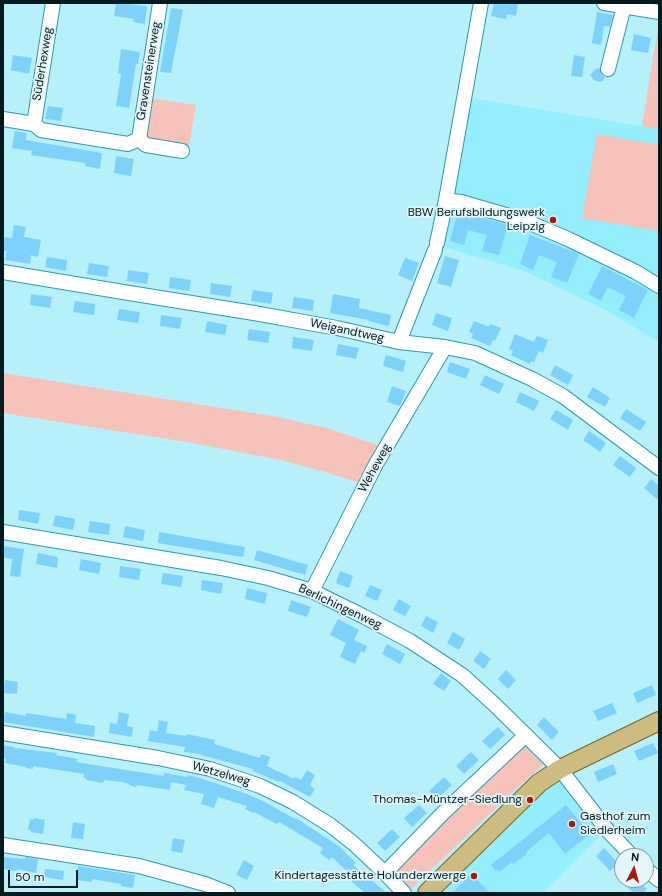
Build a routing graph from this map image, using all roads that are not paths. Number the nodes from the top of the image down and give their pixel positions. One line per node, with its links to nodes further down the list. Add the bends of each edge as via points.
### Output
1 (53, 3): 9 (street, Süderhexweg)
2 (160, 3): 10 (street, Gravensteinerweg)
3 (481, 3): 12 (street)
4 (604, 3): 5 (street)
5 (624, 6): 6 (street); 7 (street)
6 (659, 12)
7 (608, 69)
8 (3, 119): 9 (street)
9 (34, 124): 10 (street, via 42,130 128,144)
10 (139, 139): 11 (street, via 146,145)
11 (182, 151)
12 (446, 200): 14 (street, via 523,220 636,272); 15 (street, via 436,246)
13 (3, 272): 15 (street, Weigandtweg, via 128,294 254,312)
14 (659, 286)
15 (400, 342): 16 (street, Weigandtweg)
16 (445, 348): 17 (street, Weigandtweg, via 475,354 563,396); 19 (street, Weheweg, via 376,464)
17 (659, 468)
18 (3, 532): 19 (street, Berlichingenweg, via 220,568)
19 (312, 591): 22 (street, Berlichingenweg, via 403,638 462,675)
20 (659, 721): 23 (main road)
21 (3, 733): 26 (street, Wetzelweg, via 158,758 210,769 260,786 293,802 330,826 353,843)
22 (526, 735): 23 (street, Berlichingenweg); 26 (street, via 443,813)
23 (560, 769): 25 (street, Berlichingenweg); 29 (main road, via 539,783)
24 (3, 845): 27 (street, via 139,866)
25 (624, 848)
26 (385, 873): 28 (street, Wetzelweg)
27 (228, 893)
28 (404, 893)
29 (427, 893)

